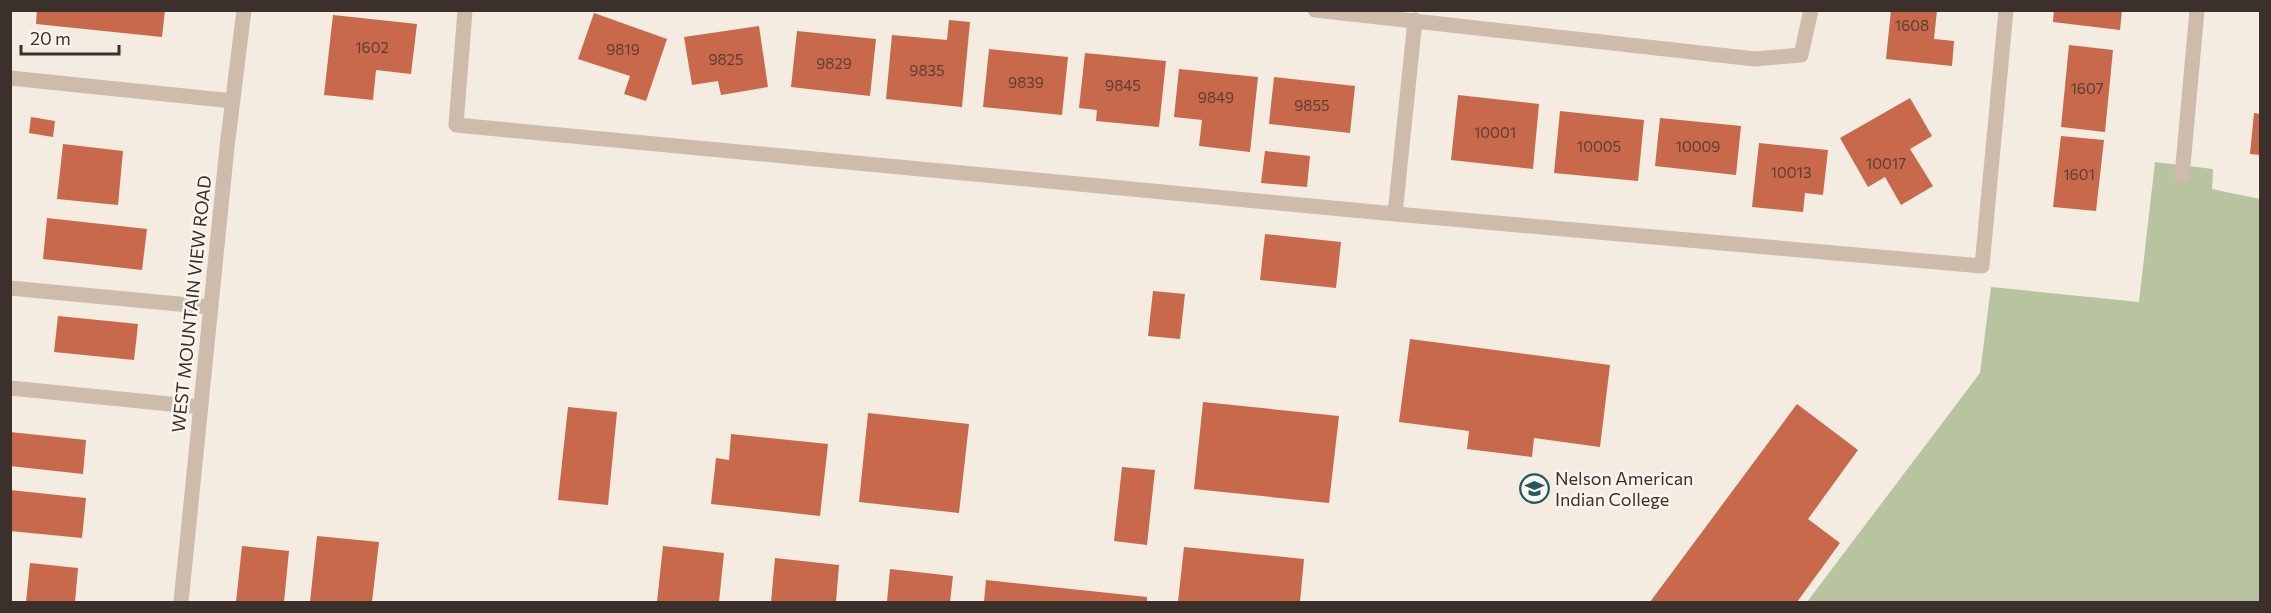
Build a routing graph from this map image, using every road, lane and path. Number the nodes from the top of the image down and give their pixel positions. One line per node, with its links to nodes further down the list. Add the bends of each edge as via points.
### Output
1 (243, 10): 9 (street, WEST MOUNTAIN VIEW ROAD)
2 (465, 10): 11 (street, via 456,125)
3 (1315, 10): 7 (street)
4 (1811, 10): 7 (street, via 1801,55 1755,59)
5 (2006, 10): 11 (street, via 1982,266)
6 (2197, 10): 10 (street)
7 (1415, 20): 11 (street)
8 (10, 78): 9 (street)
9 (233, 101): 13 (street, WEST MOUNTAIN VIEW ROAD)
10 (2182, 176)
11 (1395, 214)
12 (10, 288): 13 (street)
13 (210, 307): 15 (street, WEST MOUNTAIN VIEW ROAD)
14 (10, 388): 15 (street)
15 (200, 407): 16 (street, WEST MOUNTAIN VIEW ROAD)
16 (181, 603)

